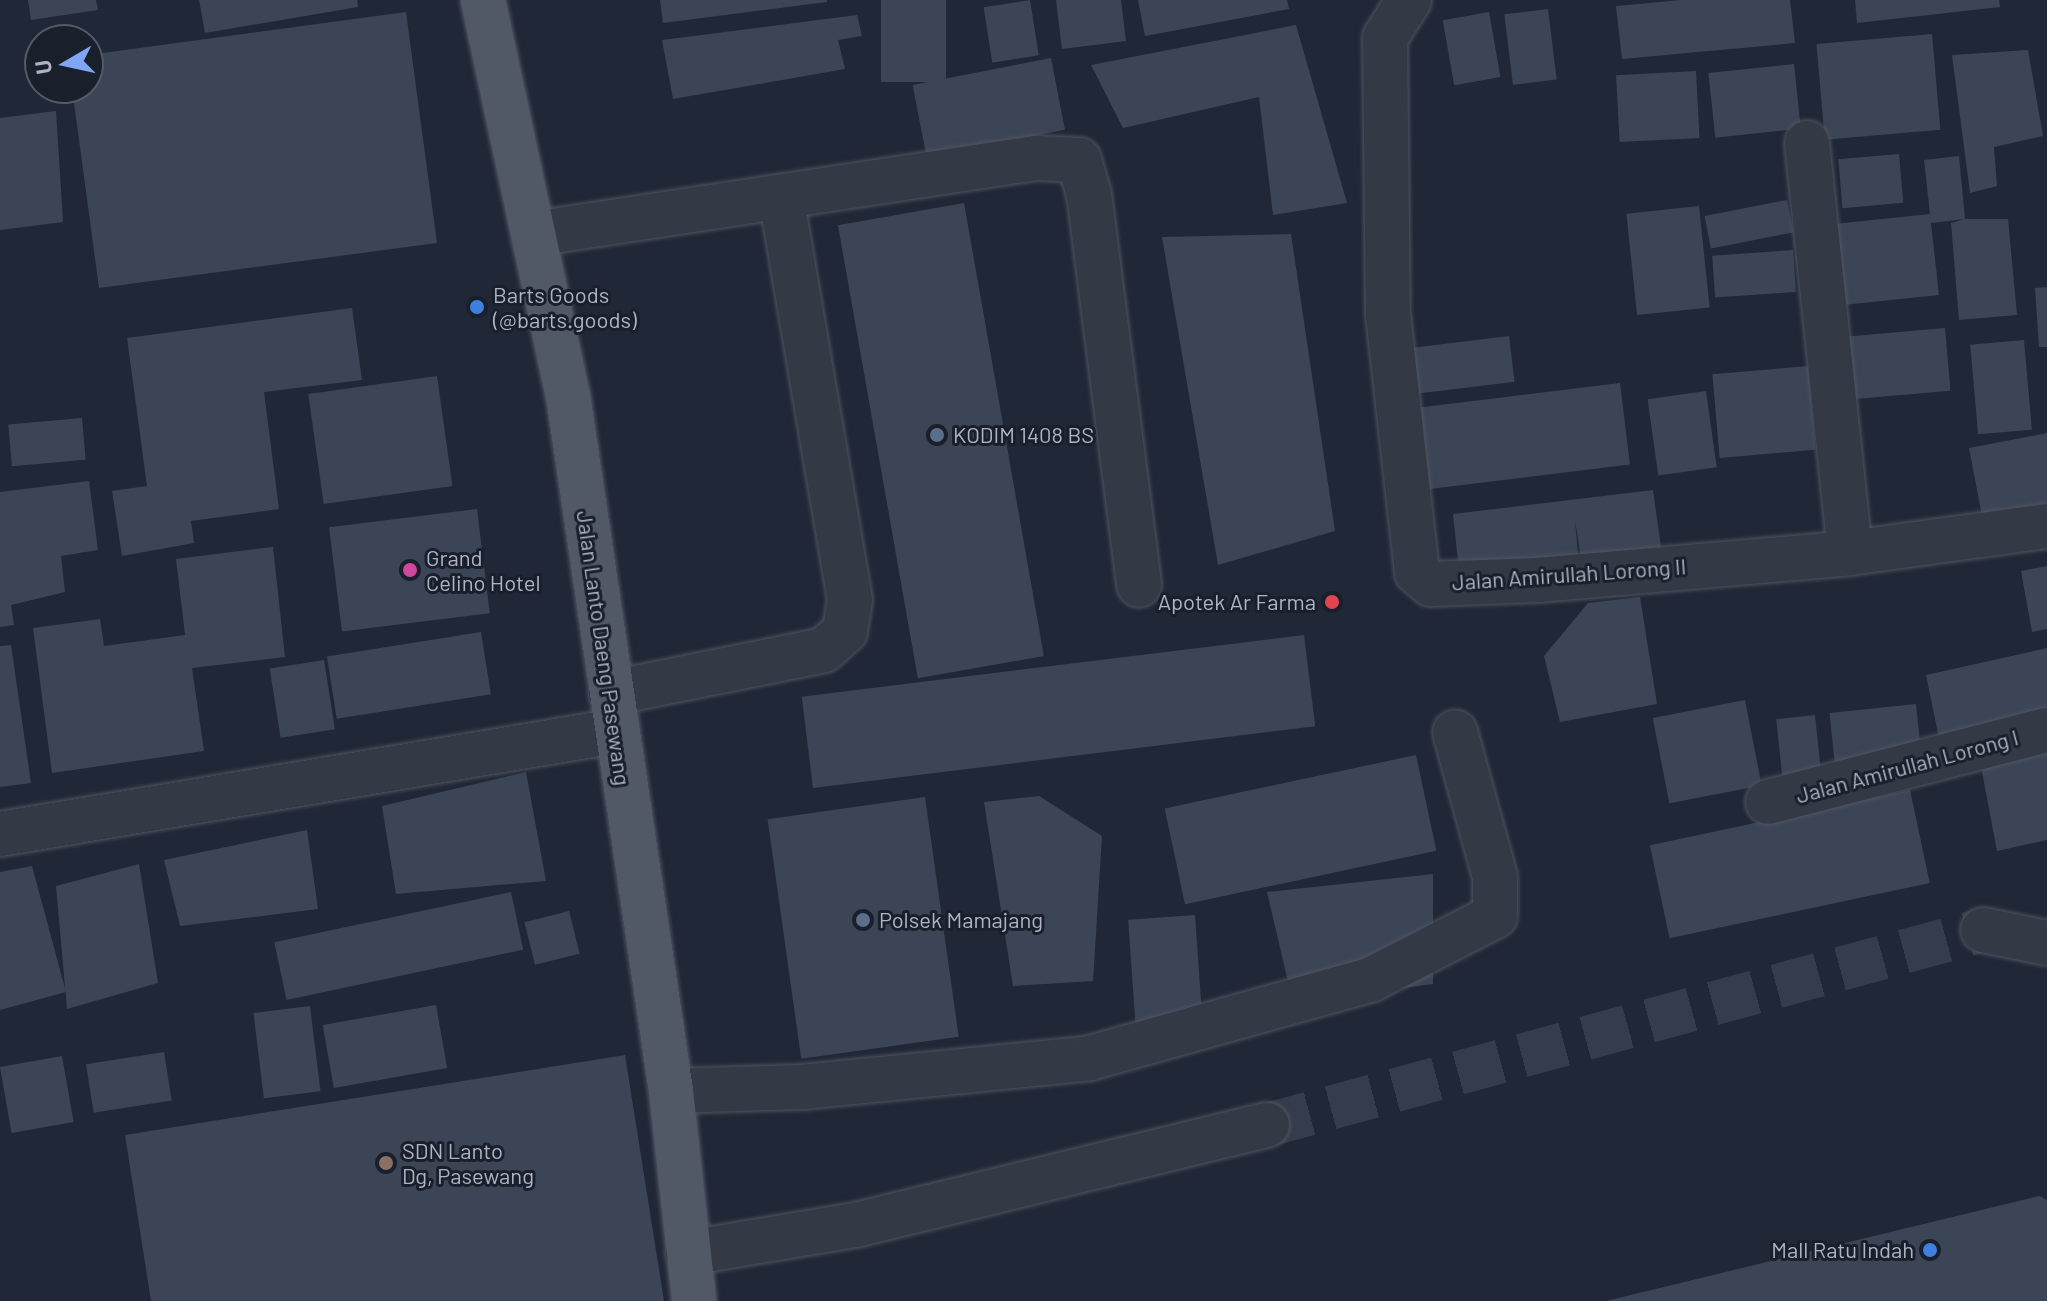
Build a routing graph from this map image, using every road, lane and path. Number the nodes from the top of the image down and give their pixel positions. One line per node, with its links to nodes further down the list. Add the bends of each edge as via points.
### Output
1 (483, 0): 5 (main road, Jalan Lanto Daeng Pasewang)
2 (1409, 0): 7 (street, Jalan Amirullah Lorong II, via 1385,38 1388,314 1417,572 1431,584 1538,580)
3 (1807, 143): 7 (street)
4 (781, 197): 5 (street); 8 (street, via 1036,158 1079,160 1089,194); 9 (street, via 850,600 845,631 824,650)
5 (533, 234): 9 (main road, Jalan Lanto Daeng Pasewang, via 569,402)
6 (2047, 526): 7 (street, Jalan Amirullah Lorong II)
7 (1850, 553)
8 (1139, 585)
9 (613, 712): 13 (street); 16 (main road, Jalan Lanto Daeng Pasewang)
10 (2047, 730): 12 (street, Jalan Amirullah Lorong I)
11 (1455, 732): 16 (street, via 1495,877 1495,916 1370,980 1090,1058 802,1087)
12 (1768, 802)
13 (0, 834)
14 (1983, 930): 15 (street)
15 (2047, 943)
16 (671, 1091): 18 (main road, Jalan Lanto Daeng Pasewang)
17 (1267, 1125): 18 (street, via 856,1225)
18 (688, 1253): 19 (main road, Jalan Lanto Daeng Pasewang)
19 (694, 1301)

